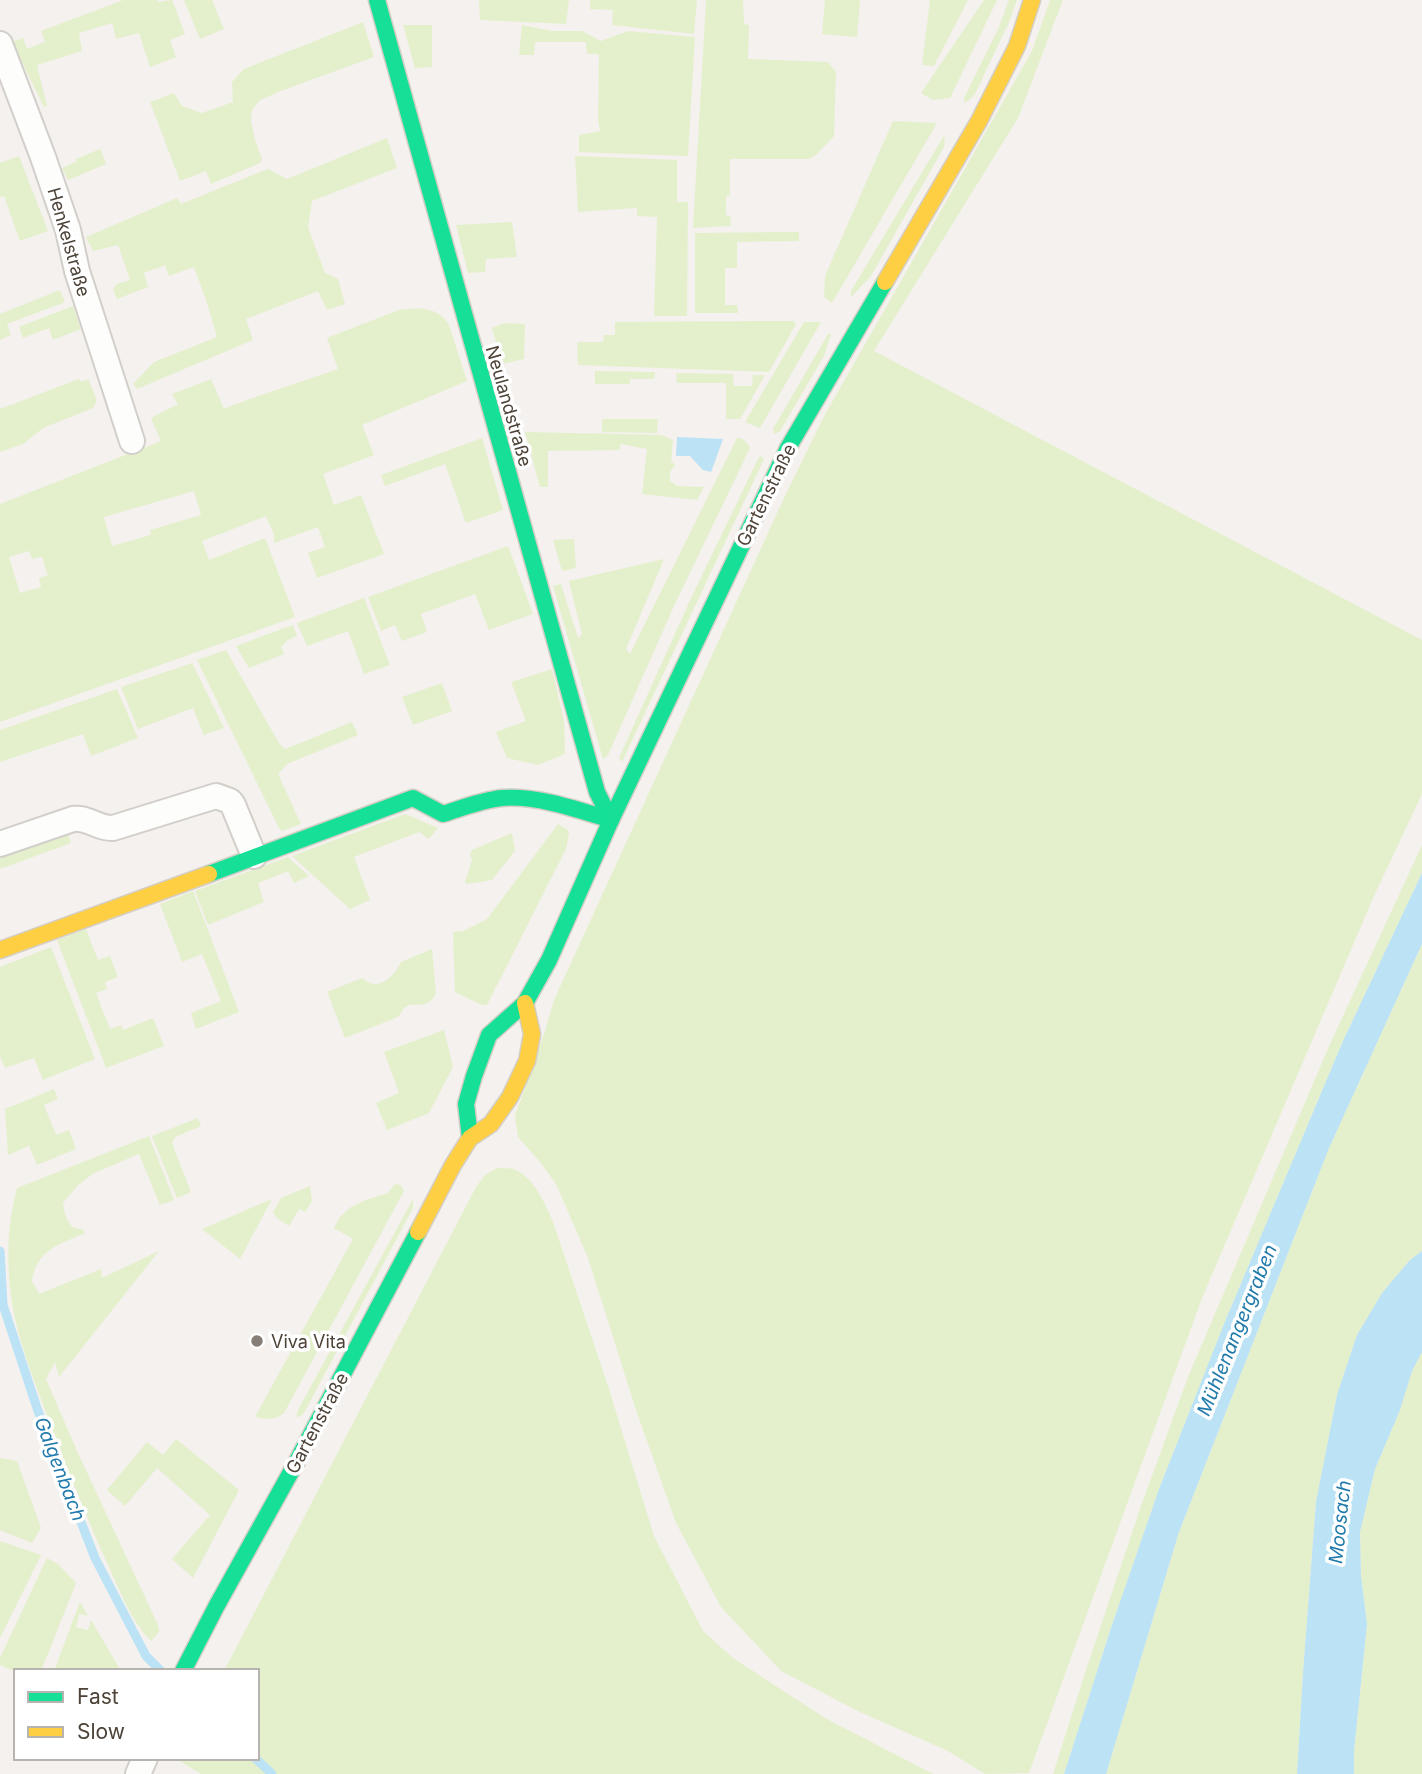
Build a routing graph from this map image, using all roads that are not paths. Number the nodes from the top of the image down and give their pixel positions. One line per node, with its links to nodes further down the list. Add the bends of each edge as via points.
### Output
1 (377, 0): 5 (street, Neulandstraße, via 597,792)
2 (1032, 0): 5 (street, Gartenstraße, via 1017,46 979,121 788,448)
3 (0, 44): 4 (street, Henkelstraße, via 68,230)
4 (132, 441)
5 (611, 820): 7 (street, via 502,797 443,814 413,798); 9 (street, Gartenstraße)
6 (0, 844): 7 (street, via 74,819 113,828 216,796 230,801)
7 (254, 856): 8 (street)
8 (0, 950)
9 (525, 1003): 10 (street, Gartenstraße, via 489,1035 466,1104); 10 (street, Gartenstraße, via 531,1034 527,1061 491,1124)
10 (470, 1138): 11 (street, Gartenstraße)
11 (185, 1667)

